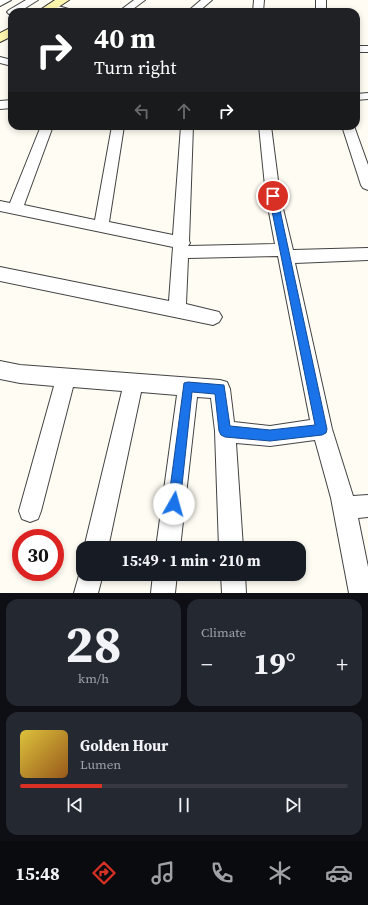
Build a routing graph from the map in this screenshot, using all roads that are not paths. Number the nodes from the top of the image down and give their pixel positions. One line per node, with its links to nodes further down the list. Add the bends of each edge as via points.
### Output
1 (6, 0): 6 (street)
2 (32, 0): 7 (street)
3 (63, 0): 8 (street)
4 (140, 0): 9 (street)
5 (207, 0): 10 (street)
6 (0, 4)
7 (18, 8)
8 (50, 8)
9 (129, 8)
10 (197, 8)
11 (45, 130): 18 (street)
12 (117, 130): 19 (street)
13 (187, 130): 20 (street)
14 (265, 130): 21 (street, via 273,196)
15 (349, 130): 16 (street)
16 (368, 185)
17 (0, 206): 18 (street)
18 (15, 209): 19 (street)
19 (101, 226): 20 (street)
20 (182, 247): 21 (street); 24 (street)
21 (286, 253): 22 (street); 30 (street)
22 (368, 254)
23 (0, 274): 24 (street)
24 (177, 310): 25 (street)
25 (213, 317)
26 (0, 370): 27 (street)
27 (66, 377): 28 (street); 34 (street)
28 (134, 382): 29 (street); 35 (street)
29 (188, 387): 31 (street, via 220,389); 36 (street)
30 (322, 429): 31 (street, via 270,436); 33 (street)
31 (225, 431): 37 (street)
32 (368, 506): 33 (street)
33 (344, 508): 44 (street)
34 (30, 511)
35 (98, 541)
36 (169, 541)
37 (231, 541)
38 (89, 581): 41 (street)
39 (164, 581): 42 (street)
40 (233, 581): 43 (street)
41 (86, 593)
42 (163, 593)
43 (234, 593)
44 (361, 593)

